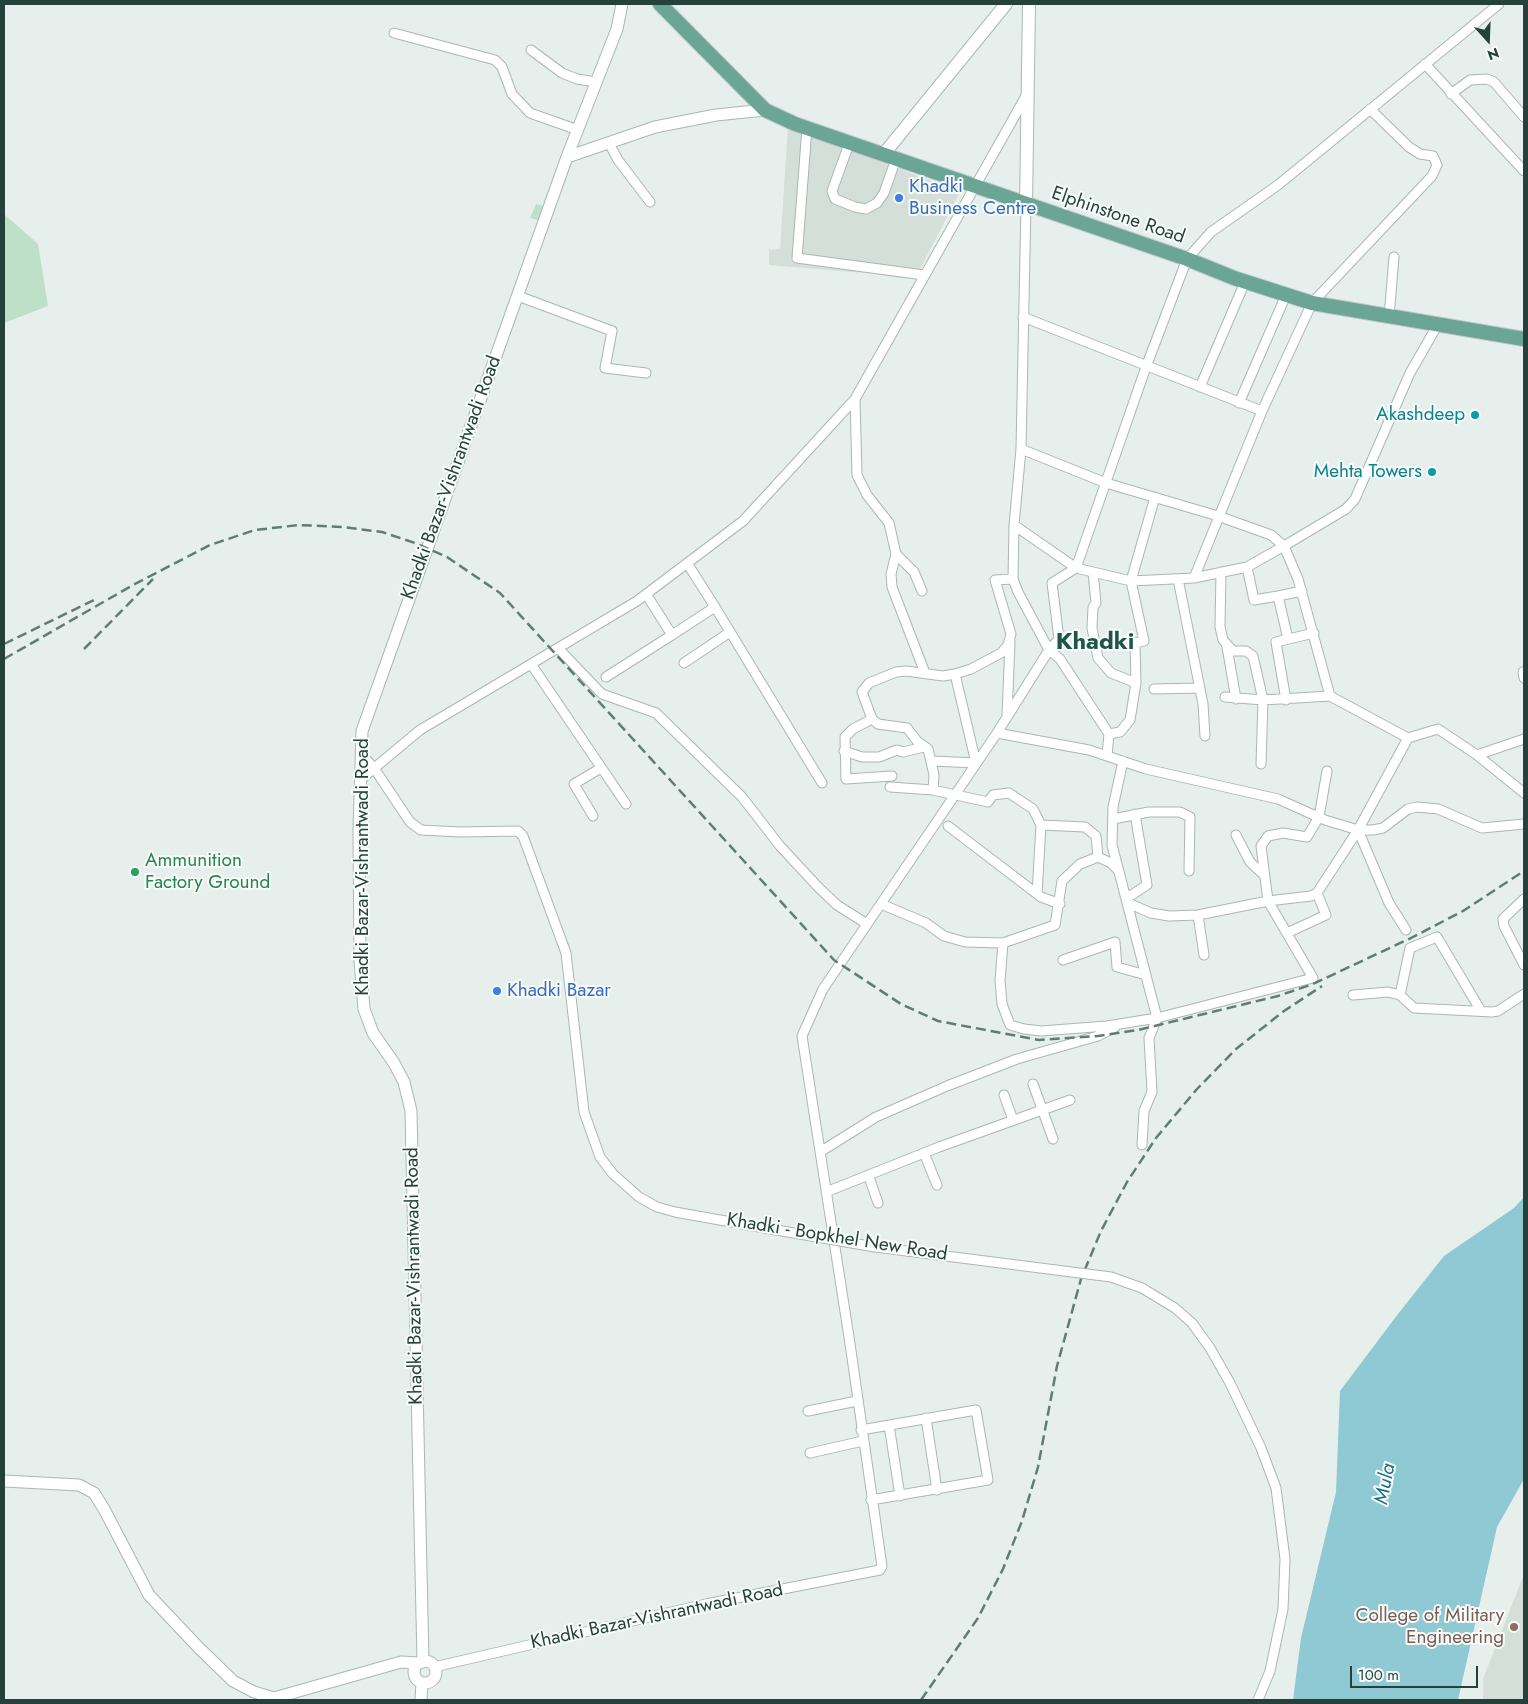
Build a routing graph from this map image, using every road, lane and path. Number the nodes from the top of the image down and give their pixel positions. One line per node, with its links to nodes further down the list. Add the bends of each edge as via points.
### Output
1 (622, 4): 9 (street, Khadki Bazar-Vishrantwadi Road, via 617,29)
2 (660, 4): 13 (main road, Elphinstone Road)
3 (1006, 4): 20 (main road)
4 (1029, 4): 10 (main road)
5 (1499, 4): 8 (street)
6 (394, 34): 16 (street, via 495,60 502,67 512,94 530,114)
7 (531, 50): 9 (street, via 562,72)
8 (1425, 64): 11 (street); 12 (street)
9 (596, 82): 16 (street, Khadki Bazar-Vishrantwadi Road)
10 (1028, 93): 22 (street); 24 (main road)
11 (1451, 94): 14 (street, via 1470,80 1487,79 1494,82); 21 (street)
12 (1370, 109): 26 (street, via 1278,185 1211,232); 31 (street, via 1409,147 1420,154 1433,156 1437,165 1432,176)
13 (765, 110): 15 (main road, Elphinstone Road); 17 (street, via 655,127)
14 (1524, 117)
15 (807, 128): 18 (main road, Elphinstone Road); 27 (street, via 797,258)
16 (578, 130): 19 (street, Khadki Bazar-Vishrantwadi Road)
17 (609, 143): 19 (street); 23 (street)
18 (850, 144): 20 (main road, Elphinstone Road); 20 (street, via 832,191 834,199 855,207 866,209 877,203 884,193)
19 (567, 157): 30 (street, Khadki Bazar-Vishrantwadi Road)
20 (889, 157): 22 (main road, Elphinstone Road)
21 (1524, 171)
22 (974, 186): 24 (main road, Elphinstone Road); 27 (street)
23 (650, 202)
24 (1026, 204): 26 (main road, Elphinstone Road); 32 (street)
25 (1394, 257): 33 (street)
26 (1187, 259): 28 (main road, Elphinstone Road); 36 (street)
27 (924, 275): 39 (street)
28 (1245, 282): 29 (main road, Elphinstone Road); 38 (street)
29 (1286, 295): 31 (main road, Elphinstone Road); 40 (street)
30 (518, 296): 37 (street, via 612,331 605,368); 93 (street, Khadki Bazar-Vishrantwadi Road, via 368,708)
31 (1312, 303): 33 (main road, Elphinstone Road); 41 (street)
32 (1023, 317): 36 (street); 42 (street)
33 (1389, 317): 34 (main road, Elphinstone Road)
34 (1437, 326): 35 (main road, Elphinstone Road); 47 (street, via 1410,373 1355,499 1346,510)
35 (1524, 339)
36 (1146, 367): 38 (street); 43 (street)
37 (646, 373)
38 (1200, 388): 40 (street)
39 (855, 399): 48 (street, via 857,475 889,523); 49 (street, via 743,520)
40 (1240, 402): 41 (street)
41 (1262, 411): 45 (street)
42 (1021, 449): 43 (street); 46 (street)
43 (1106, 483): 44 (street); 51 (street)
44 (1155, 498): 45 (street); 57 (street)
45 (1218, 516): 47 (street, via 1271,535); 54 (street)
46 (1014, 525): 51 (street); 55 (street)
47 (1284, 546): 50 (street); 59 (street)
48 (896, 554): 58 (street, via 914,572); 73 (street, via 891,574 892,587)
49 (687, 563): 60 (street); 62 (street)
50 (1247, 567): 53 (street); 61 (street, via 1254,600)
51 (1076, 568): 52 (street); 70 (street, via 1052,583 1059,639)
52 (1093, 572): 57 (street); 76 (street, via 1096,603 1092,628 1098,658 1111,673)
53 (1221, 572): 54 (street); 68 (street, via 1220,627)
54 (1194, 578): 56 (street)
55 (1014, 579): 66 (street, via 995,580); 70 (street)
56 (1178, 579): 57 (street); 77 (street)
57 (1131, 581): 76 (street, via 1144,641 1135,643)
58 (922, 590)
59 (1302, 592): 61 (street); 64 (street)
60 (646, 594): 65 (street); 69 (street)
61 (1278, 596): 67 (street)
62 (715, 607): 63 (street); 65 (street)
63 (730, 632): 71 (street); 105 (street)
64 (1314, 633): 67 (street); 79 (street)
65 (672, 634): 75 (street)
66 (1010, 639): 74 (street, via 1002,653); 84 (street)
67 (1288, 639): 83 (street, via 1276,642)
68 (1227, 647): 81 (street); 82 (street, via 1253,656)
69 (558, 648): 72 (street); 132 (street, via 602,694 656,713 742,797 815,884 837,905)
70 (1049, 650): 84 (street); 87 (street, via 1060,658)
71 (684, 663)
72 (531, 664): 100 (street, via 420,730); 101 (street)
73 (925, 673): 74 (street); 85 (street, via 896,672 864,687 862,696)
74 (955, 674): 98 (street)
75 (606, 677)
76 (1136, 683): 87 (street, via 1130,720 1120,732)
77 (1199, 688): 78 (street); 88 (street)
78 (1154, 689)
79 (1330, 696): 83 (street); 89 (street)
80 (1225, 697): 81 (street)
81 (1236, 699): 82 (street)
82 (1263, 700): 83 (street); 99 (street)
83 (1286, 700)
84 (1007, 717): 86 (street)
85 (872, 719): 91 (street, via 878,724 907,728); 92 (street, via 844,737)
86 (997, 732): 95 (street); 98 (street)
87 (1110, 734): 95 (street)
88 (1205, 736)
89 (1408, 738): 94 (street, via 1438,729); 118 (street)
90 (1524, 739): 94 (street)
91 (924, 747): 92 (street, via 903,752 896,750 879,757 862,757); 96 (street)
92 (844, 751): 103 (street, via 846,779)
93 (361, 754): 100 (street, Khadki - Bopkhel New Road); 104 (street, Khadki Bazar-Vishrantwadi Road)
94 (1477, 755): 108 (street)
95 (1107, 756): 97 (street)
96 (932, 761): 98 (street); 107 (street)
97 (1123, 761): 113 (street, via 1278,799); 114 (street)
98 (976, 763): 109 (street)
99 (1261, 764)
100 (374, 768): 104 (street); 174 (street, Khadki - Bopkhel New Road, bridge, via 410,822 421,830 518,831 523,836 566,953 584,1112 600,1156 612,1174 639,1197 675,1212 840,1242 1111,1277 1142,1288 1175,1308 1192,1323 1230,1383 1276,1488 1285,1559 1283,1609 1270,1671)
101 (601, 768): 110 (street); 112 (street, via 574,784)
102 (1327, 771): 113 (street)
103 (892, 776)
104 (360, 780): 170 (street, Khadki Bazar-Vishrantwadi Road, via 360,961 364,1009 373,1033 404,1082 411,1111)
105 (822, 783)
106 (890, 786): 107 (street)
107 (933, 790): 109 (street)
108 (1524, 793)
109 (954, 795): 116 (street, via 988,802 992,795 1009,793 1034,809); 129 (street)
110 (626, 804)
111 (1136, 814): 114 (street); 121 (street, via 1180,812 1190,817); 127 (street, via 1147,885)
112 (593, 816)
113 (1319, 817): 118 (street); 123 (street, via 1307,837 1283,833 1268,836 1261,846)
114 (1113, 819): 122 (street, via 1112,844)
115 (1524, 824): 118 (street, via 1482,828 1438,809 1417,807 1408,809 1383,828)
116 (1041, 825): 120 (street, via 1085,826 1096,836); 125 (street)
117 (948, 826): 125 (street)
118 (1358, 830): 124 (street); 133 (street, via 1389,903)
119 (1236, 835): 123 (street, via 1250,862)
120 (1098, 857): 122 (street); 130 (street, via 1080,864 1062,881)
121 (1188, 871)
122 (1120, 872): 127 (street)
123 (1264, 875): 128 (street)
124 (1317, 893): 128 (street); 134 (street, via 1326,915)
125 (1037, 894): 130 (street)
126 (1524, 899): 138 (street, via 1503,919)
127 (1128, 901): 131 (street, via 1151,914); 139 (street)
128 (1268, 901): 131 (street); 134 (street)
129 (880, 904): 132 (street); 135 (street, via 926,923 951,938 964,942)
130 (1060, 904): 135 (street, via 1055,925)
131 (1198, 915): 136 (street)
132 (867, 924): 153 (street, via 823,989 802,1036)
133 (1406, 930)
134 (1287, 933): 144 (street, via 1313,978)
135 (1003, 943): 145 (street, via 1001,994 1010,1025 1041,1031)
136 (1204, 955)
137 (1063, 960): 139 (street, via 1115,942 1117,967)
138 (1524, 965)
139 (1146, 975): 144 (street)
140 (1524, 994): 143 (street, via 1498,1010)
141 (1353, 995): 142 (street, via 1388,992)
142 (1400, 995): 143 (street, via 1414,1008); 143 (street, via 1410,948 1437,937)
143 (1481, 1011)
144 (1157, 1018): 145 (street); 152 (street, via 1150,1038 1152,1092 1144,1111)
145 (1122, 1023): 153 (street, via 1098,1036 1017,1059 947,1086 876,1117)
146 (1033, 1084): 149 (street)
147 (1004, 1095): 150 (street)
148 (1070, 1100): 149 (street)
149 (1042, 1110): 150 (street); 151 (street)
150 (1013, 1120): 154 (street)
151 (1052, 1139)
152 (1142, 1146)
153 (820, 1152): 157 (street)
154 (924, 1153): 155 (street); 156 (street)
155 (869, 1177): 157 (street); 158 (street)
156 (937, 1184)
157 (826, 1192): 159 (street)
158 (878, 1203)
159 (857, 1401): 160 (street); 163 (street)
160 (808, 1411)
161 (926, 1418): 162 (street); 167 (street); 167 (street, via 976,1410 988,1480)
162 (889, 1425): 163 (street); 168 (street)
163 (862, 1430): 164 (street)
164 (863, 1441): 165 (street); 169 (street)
165 (810, 1453)
166 (4, 1480): 170 (street, via 79,1485 94,1493 149,1595 198,1647 234,1680 254,1692 274,1698 401,1662)
167 (937, 1490): 168 (street)
168 (900, 1496): 169 (street)
169 (871, 1500): 171 (street, Khadki Bazar-Vishrantwadi Road, via 880,1570 706,1604)
170 (421, 1662): 171 (street); 172 (street, via 414,1674)
171 (434, 1667): 172 (street, via 433,1679)
172 (422, 1683): 173 (street)
173 (421, 1700)
174 (1258, 1700)

